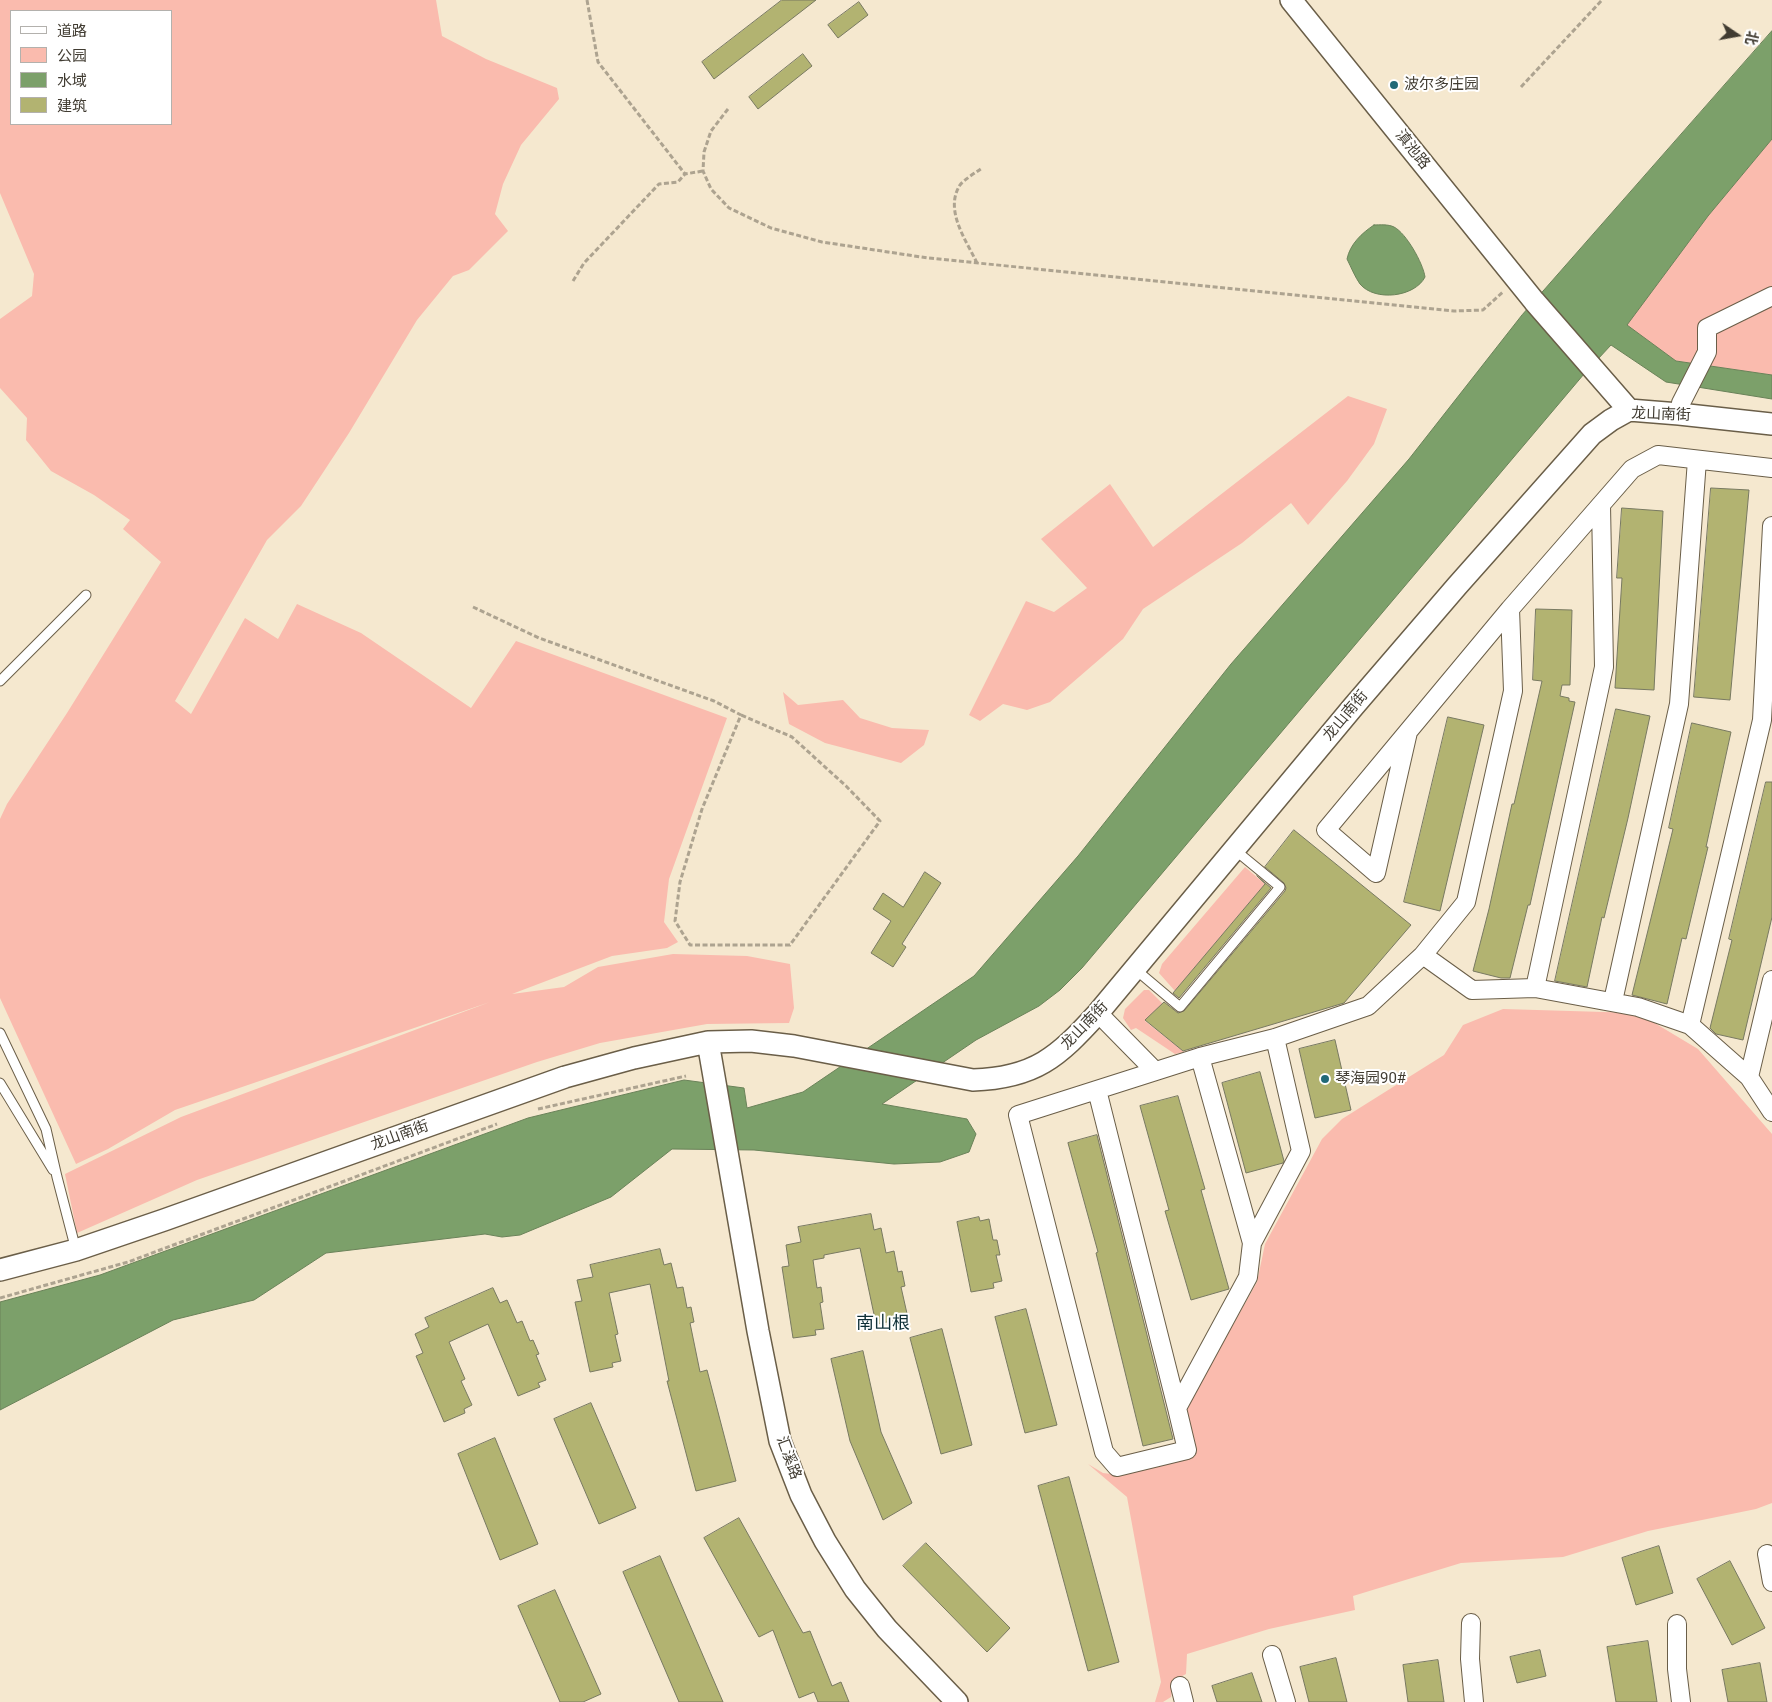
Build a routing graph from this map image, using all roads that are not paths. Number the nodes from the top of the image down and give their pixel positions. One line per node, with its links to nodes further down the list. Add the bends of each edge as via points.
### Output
1 (1291, 0): 3 (street, 滇池路, via 1534,301)
2 (1772, 296): 4 (street, via 1707,328 1706,352 1681,403)
3 (1629, 410): 4 (street, 龙山南街); 14 (street, 龙山南街, via 1592,434 1439,607)
4 (1679, 414): 5 (street, 龙山南街)
5 (1772, 424)
6 (1697, 460): 7 (street); 8 (street, via 1658,455 1632,469); 19 (street, via 1679,704)
7 (1772, 468)
8 (1600, 505): 11 (street); 18 (street, via 1604,667)
9 (1772, 526): 21 (street, via 1762,720)
10 (86, 596): 12 (lane)
11 (1510, 609): 13 (street); 15 (street, via 1513,691 1466,902)
12 (0, 681)
13 (1408, 732): 13 (street, via 1326,830 1376,873 1380,854)
14 (1235, 850): 16 (street, 龙山南街); 16 (lane, via 1280,887 1180,1007)
15 (1424, 955): 18 (street, via 1472,990); 23 (street, via 1368,1006)
16 (1135, 969): 20 (street, 龙山南街)
17 (1772, 980): 27 (street)
18 (1535, 988): 19 (street)
19 (1613, 1001): 21 (street)
20 (1098, 1013): 24 (street, 龙山南街, via 1068,1046 1048,1060 1026,1072 999,1079 946,1076 807,1048 751,1041); 26 (street)
21 (1690, 1026): 27 (street)
22 (0, 1032): 31 (lane, via 46,1128)
23 (1275, 1038): 25 (street); 32 (street, via 1301,1151)
24 (708, 1042): 33 (street, 龙山南街, via 565,1077); 41 (street, 汇溪路, via 780,1441 801,1494 855,1589)
25 (1200, 1056): 26 (street); 32 (street)
26 (1155, 1071): 29 (street)
27 (1749, 1077): 30 (street)
28 (0, 1083): 31 (lane)
29 (1098, 1090): 35 (street); 35 (street, via 1018,1115 1104,1452 1117,1467 1187,1450)
30 (1772, 1112)
31 (57, 1177): 33 (lane)
32 (1252, 1243): 35 (street, via 1248,1277)
33 (76, 1250): 34 (street, 龙山南街)
34 (0, 1270)
35 (1177, 1408)
36 (1768, 1554): 37 (street)
37 (1772, 1582)
38 (1471, 1623): 43 (street)
39 (1677, 1624): 44 (street)
40 (1272, 1655): 42 (street)
41 (957, 1702)
42 (1286, 1702)
43 (1474, 1702)
44 (1681, 1702)

